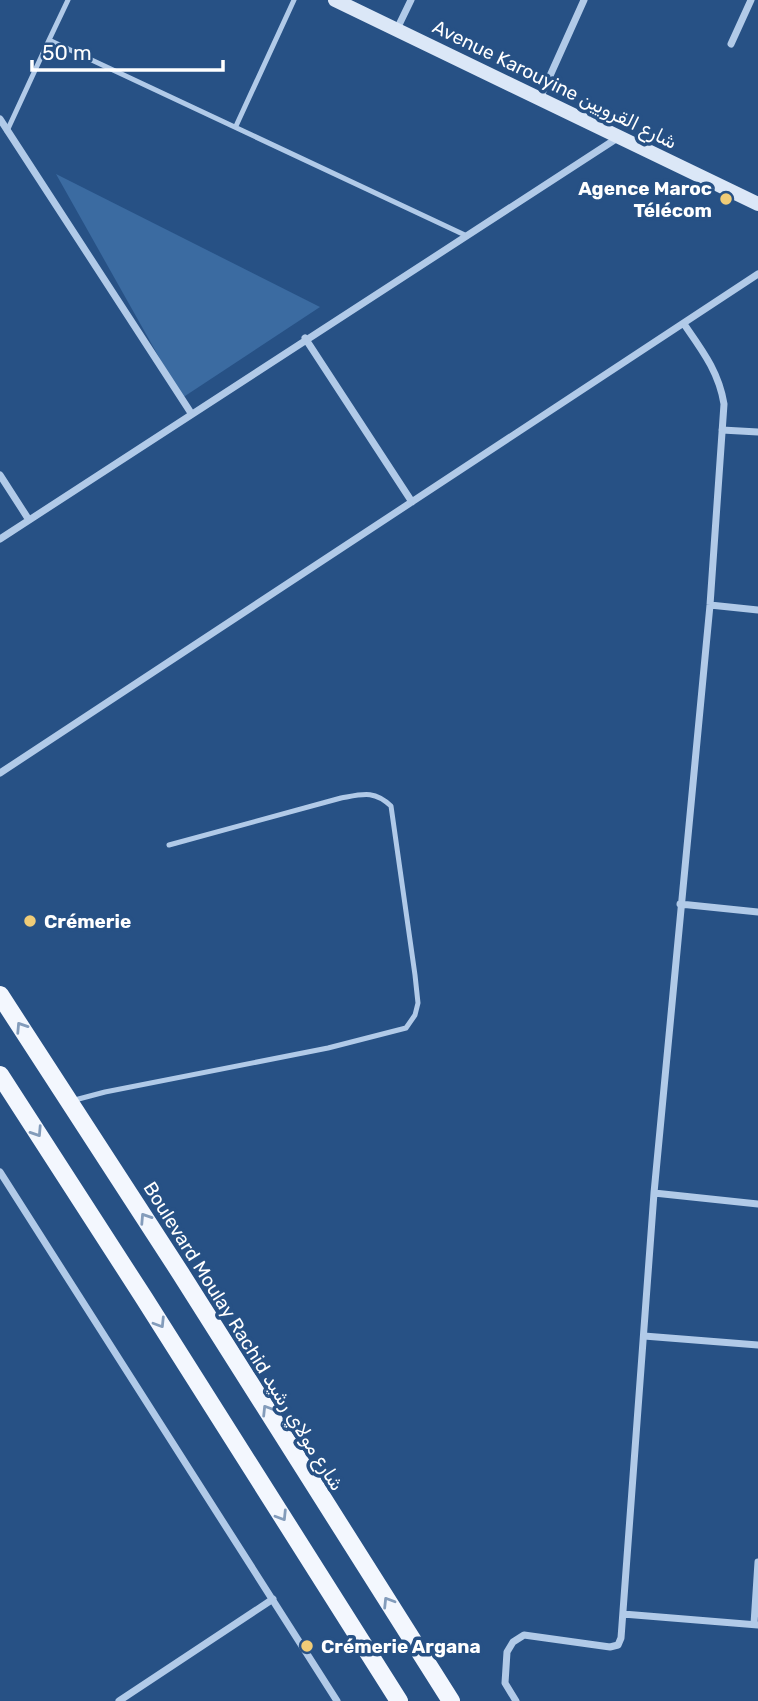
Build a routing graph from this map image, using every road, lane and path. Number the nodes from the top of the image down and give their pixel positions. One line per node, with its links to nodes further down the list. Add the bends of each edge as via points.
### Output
1 (68, 0): 8 (lane)
2 (294, 0): 12 (lane)
3 (335, 0): 7 (street, Avenue Karouyine شارع القرويين)
4 (411, 0): 7 (street)
5 (584, 0): 10 (street)
6 (751, 0): 9 (street)
7 (397, 29): 10 (street, Avenue Karouyine شارع القرويين)
8 (49, 40): 12 (lane); 13 (lane)
9 (731, 44)
10 (540, 98): 14 (street, Avenue Karouyine شارع القرويين)
11 (0, 119): 13 (street)
12 (236, 126): 16 (lane)
13 (7, 131): 20 (street)
14 (619, 136): 15 (street, Avenue Karouyine شارع القرويين); 16 (street)
15 (758, 204)
16 (467, 236): 19 (street)
17 (758, 274): 18 (street)
18 (684, 324): 21 (street, via 722,387); 24 (street)
19 (306, 338): 20 (street); 24 (street)
20 (191, 413): 25 (street)
21 (722, 429): 22 (street); 27 (street)
22 (758, 432)
23 (0, 475): 25 (street)
24 (412, 502): 29 (street)
25 (29, 520): 26 (street)
26 (0, 538)
27 (710, 605): 28 (street); 31 (street)
28 (758, 610)
29 (0, 772)
30 (169, 845): 35 (lane, via 341,797 380,795 391,806 415,975 415,1015 405,1028 328,1048)
31 (680, 904): 32 (street); 37 (street)
32 (758, 912)
33 (0, 995): 35 (main road, Boulevard Moulay Rachid شارع مولاي رشيد, one-way to 33)
34 (0, 1075): 47 (main road, one-way to 47)
35 (68, 1101): 48 (main road, Boulevard Moulay Rachid شارع مولاي رشيد, one-way to 35)
36 (0, 1172): 42 (street)
37 (654, 1193): 38 (street); 39 (street)
38 (758, 1204)
39 (644, 1336): 40 (street); 43 (street)
40 (758, 1345)
41 (758, 1562): 44 (street)
42 (273, 1599): 45 (street); 46 (street)
43 (623, 1614): 44 (street); 49 (street, via 618,1645 524,1635 513,1642 507,1652 505,1683)
44 (756, 1624)
45 (120, 1701)
46 (337, 1701)
47 (398, 1701)
48 (451, 1701)
49 (516, 1701)

